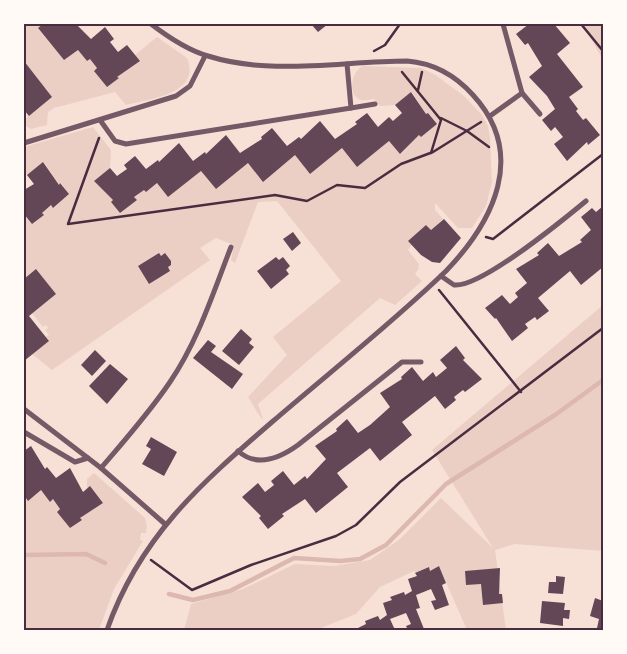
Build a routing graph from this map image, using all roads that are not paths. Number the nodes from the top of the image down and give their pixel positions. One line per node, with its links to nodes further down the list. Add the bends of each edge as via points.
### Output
1 (151, 24): 3 (street)
2 (503, 24): 5 (street)
3 (205, 56): 4 (street, via 254,65); 10 (street, via 190,86 176,96)
4 (348, 64): 7 (street); 9 (street, via 393,61 424,63 438,68 468,89)
5 (522, 92): 8 (street); 9 (street)
6 (375, 104): 7 (street)
7 (352, 108): 10 (street, via 126,144 115,141)
8 (540, 114)
9 (490, 116): 14 (street, via 500,155 500,178 495,199 476,236)
10 (99, 121): 11 (street)
11 (24, 143)
12 (586, 201): 14 (street, via 516,255 468,283 454,285)
13 (231, 247): 20 (street, via 205,315 171,381)
14 (441, 276): 18 (street)
15 (421, 362): 18 (street, via 402,362 282,455 255,461)
16 (24, 409): 19 (street)
17 (24, 432): 19 (street, via 75,462)
18 (238, 451): 21 (street)
19 (88, 458): 20 (street)
20 (101, 468): 21 (street)
21 (165, 524): 22 (street, via 124,588)
22 (107, 630)

